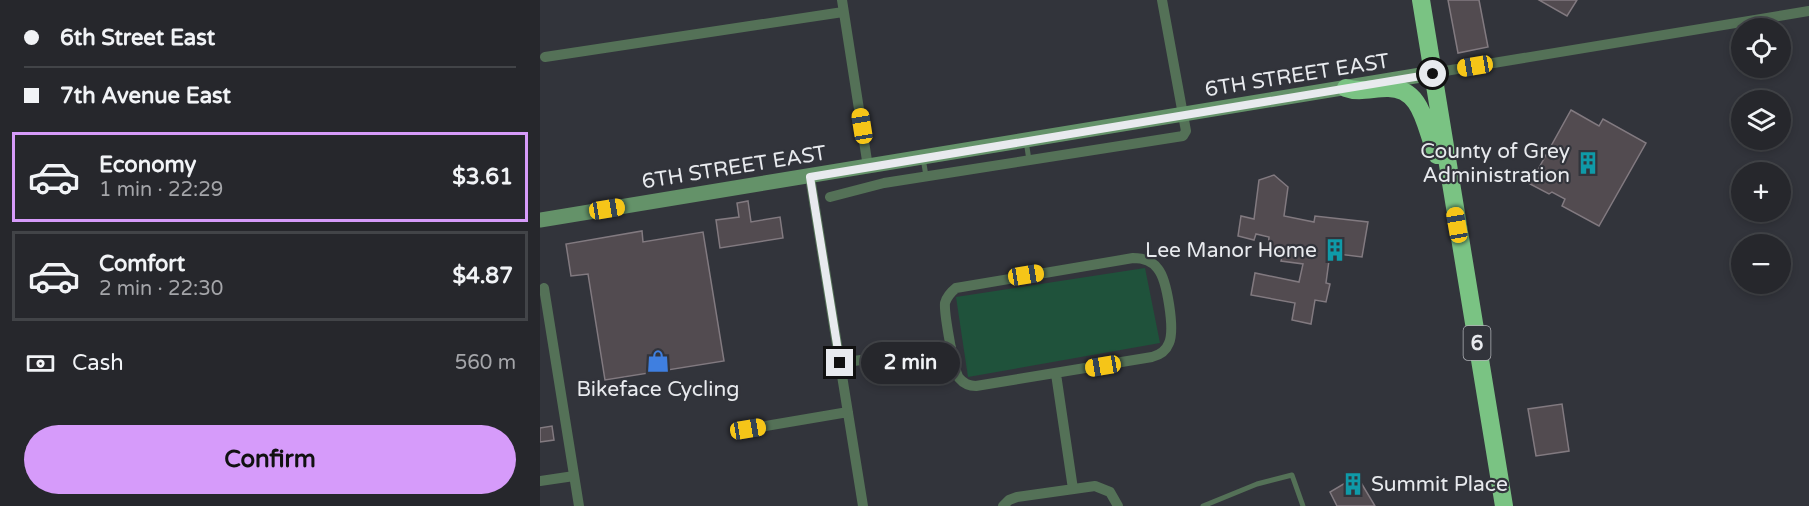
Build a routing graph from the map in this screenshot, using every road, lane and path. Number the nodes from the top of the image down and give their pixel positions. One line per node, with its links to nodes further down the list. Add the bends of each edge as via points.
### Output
1 (842, 0): 5 (street)
2 (1162, 0): 9 (street)
3 (1420, 0): 7 (highway, 6)
4 (1809, 10): 7 (street, 6TH STREET EAST)
5 (843, 12): 6 (street); 13 (street)
6 (544, 57)
7 (1433, 74): 8 (main road, 6TH STREET EAST); 16 (highway, 6)
8 (1346, 88): 9 (main road, 6TH STREET EAST); 16 (highway, via 1390,88 1411,97 1420,108)
9 (1183, 115): 10 (main road, 6TH STREET EAST); 12 (street, 6TH STREET EAST, via 1183,135)
10 (1026, 141): 11 (main road, 6TH STREET EAST); 12 (lane)
11 (923, 158): 13 (main road, 6TH STREET EAST); 14 (lane)
12 (1029, 160): 14 (street, 6TH STREET EAST)
13 (868, 167): 15 (main road, 6TH STREET EAST)
14 (926, 176): 17 (street, 6TH STREET EAST)
15 (810, 177): 18 (main road, 6TH STREET EAST); 21 (street)
16 (1449, 181): 34 (highway, 6)
17 (830, 197)
18 (540, 220)
19 (544, 288): 25 (street)
20 (951, 347): 21 (street); 22 (street, via 959,378 972,386); 22 (street, via 945,303 959,286 1133,258 1154,265 1163,280 1170,314 1171,337 1166,349 1152,357)
21 (840, 363): 23 (street)
22 (1056, 374): 27 (street)
23 (848, 412): 24 (street); 29 (street)
24 (748, 429)
25 (574, 476): 26 (street); 28 (street)
26 (540, 481)
27 (1073, 489): 30 (street, via 1017,497); 31 (street, via 1103,488 1114,495)
28 (579, 506)
29 (863, 506)
30 (1003, 506)
31 (1118, 506)
32 (1203, 506): 33 (lane, via 1257,484 1293,476)
33 (1303, 506)
34 (1504, 506)

